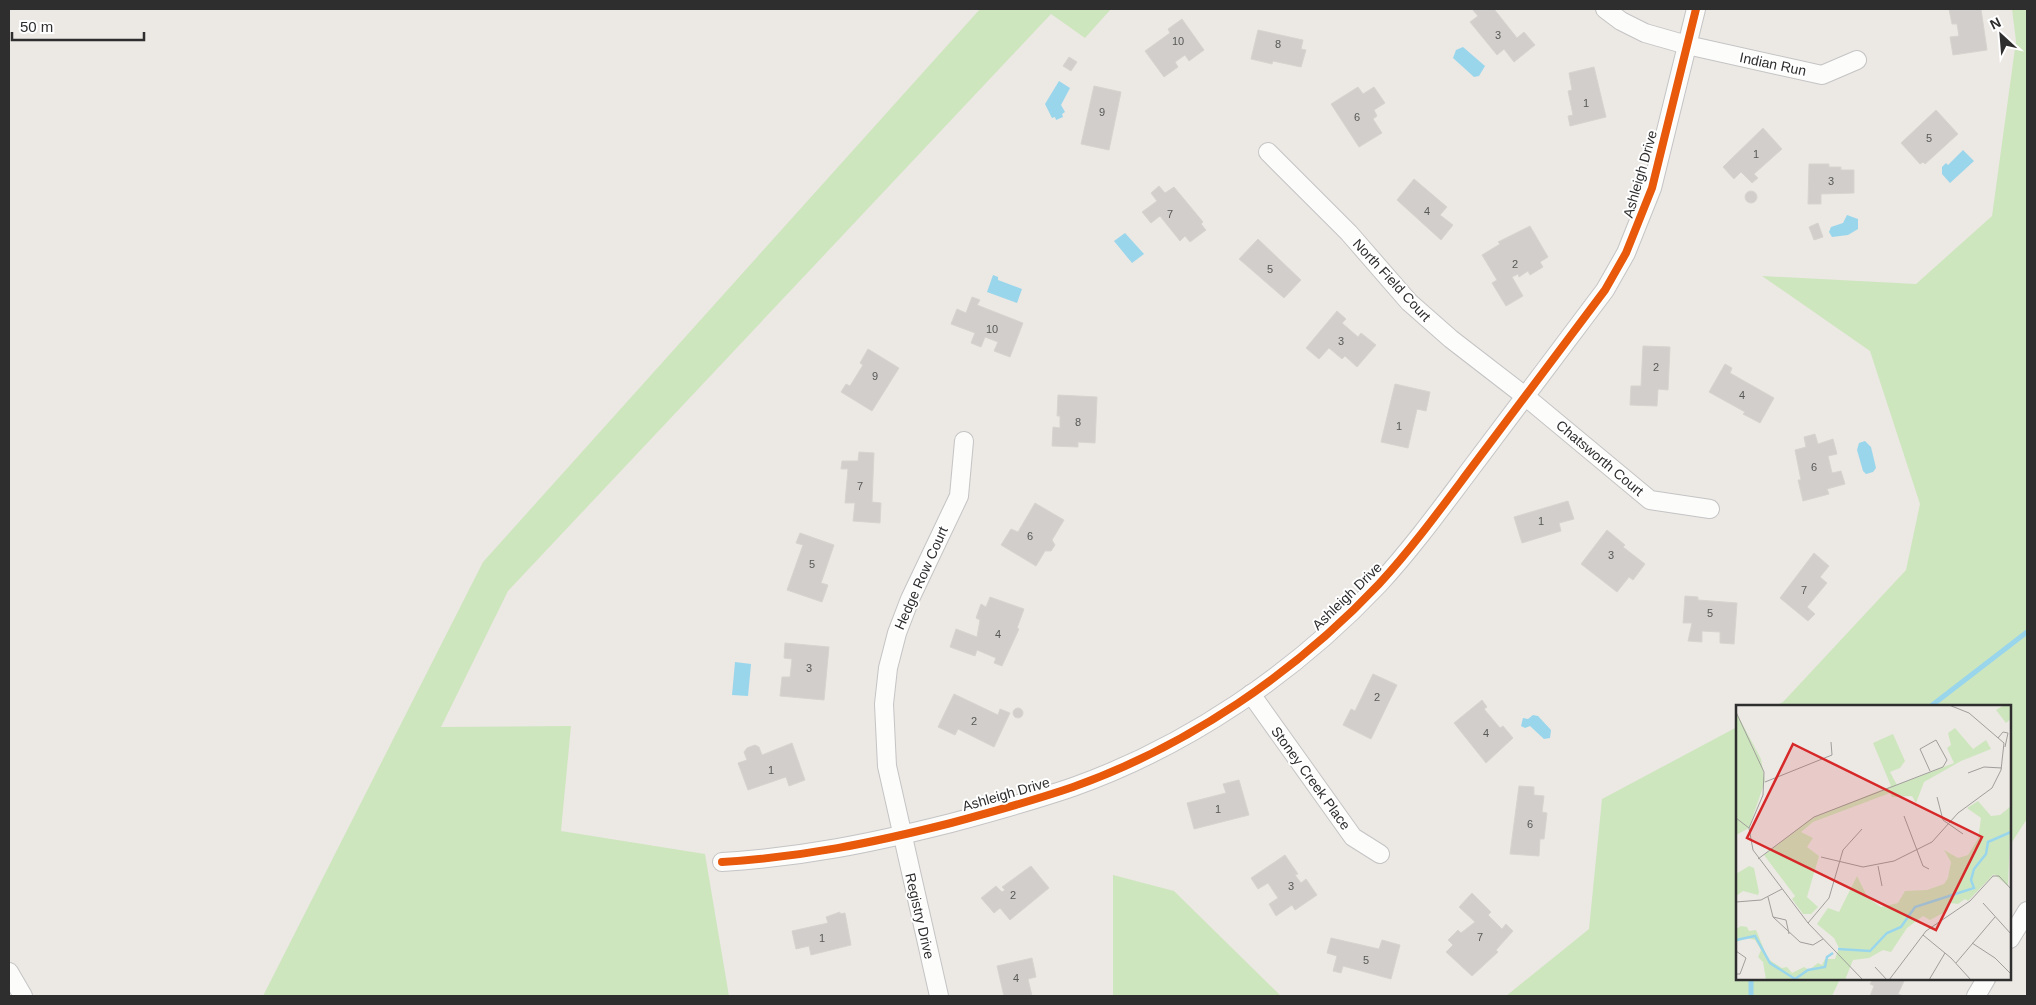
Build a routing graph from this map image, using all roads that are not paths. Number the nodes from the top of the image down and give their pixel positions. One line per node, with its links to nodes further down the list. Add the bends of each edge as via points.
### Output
1 (1605, 9): 3 (street, Indian Run, via 1645,33)
2 (1696, 9): 3 (street, Ashleigh Drive)
3 (1687, 45): 4 (street, Indian Run, via 1822,75); 6 (street, Ashleigh Drive, via 1652,188 1626,253 1605,290)
4 (1856, 60)
5 (1268, 152): 6 (street, North Field Court, via 1410,302 1451,339)
6 (1526, 397): 8 (street, Chatsworth Court, via 1650,500); 9 (street, Ashleigh Drive, via 1416,542 1379,584 1296,661)
7 (964, 441): 10 (street, Hedge Row Court, via 959,496 910,599 888,668 884,735)
8 (1710, 508)
9 (1251, 694): 10 (street, Ashleigh Drive, via 1190,732 1092,779 1021,804); 11 (street, Stoney Creek Place, via 1353,837)
10 (902, 836): 12 (street, Ashleigh Drive, via 824,852); 18 (street, Registry Drive)
11 (1380, 854)
12 (722, 862)
13 (2027, 911): 14 (street)
14 (2011, 937)
15 (9, 972): 17 (street)
16 (1985, 980): 19 (street)
17 (17, 990)
18 (939, 996)
19 (1976, 996)

